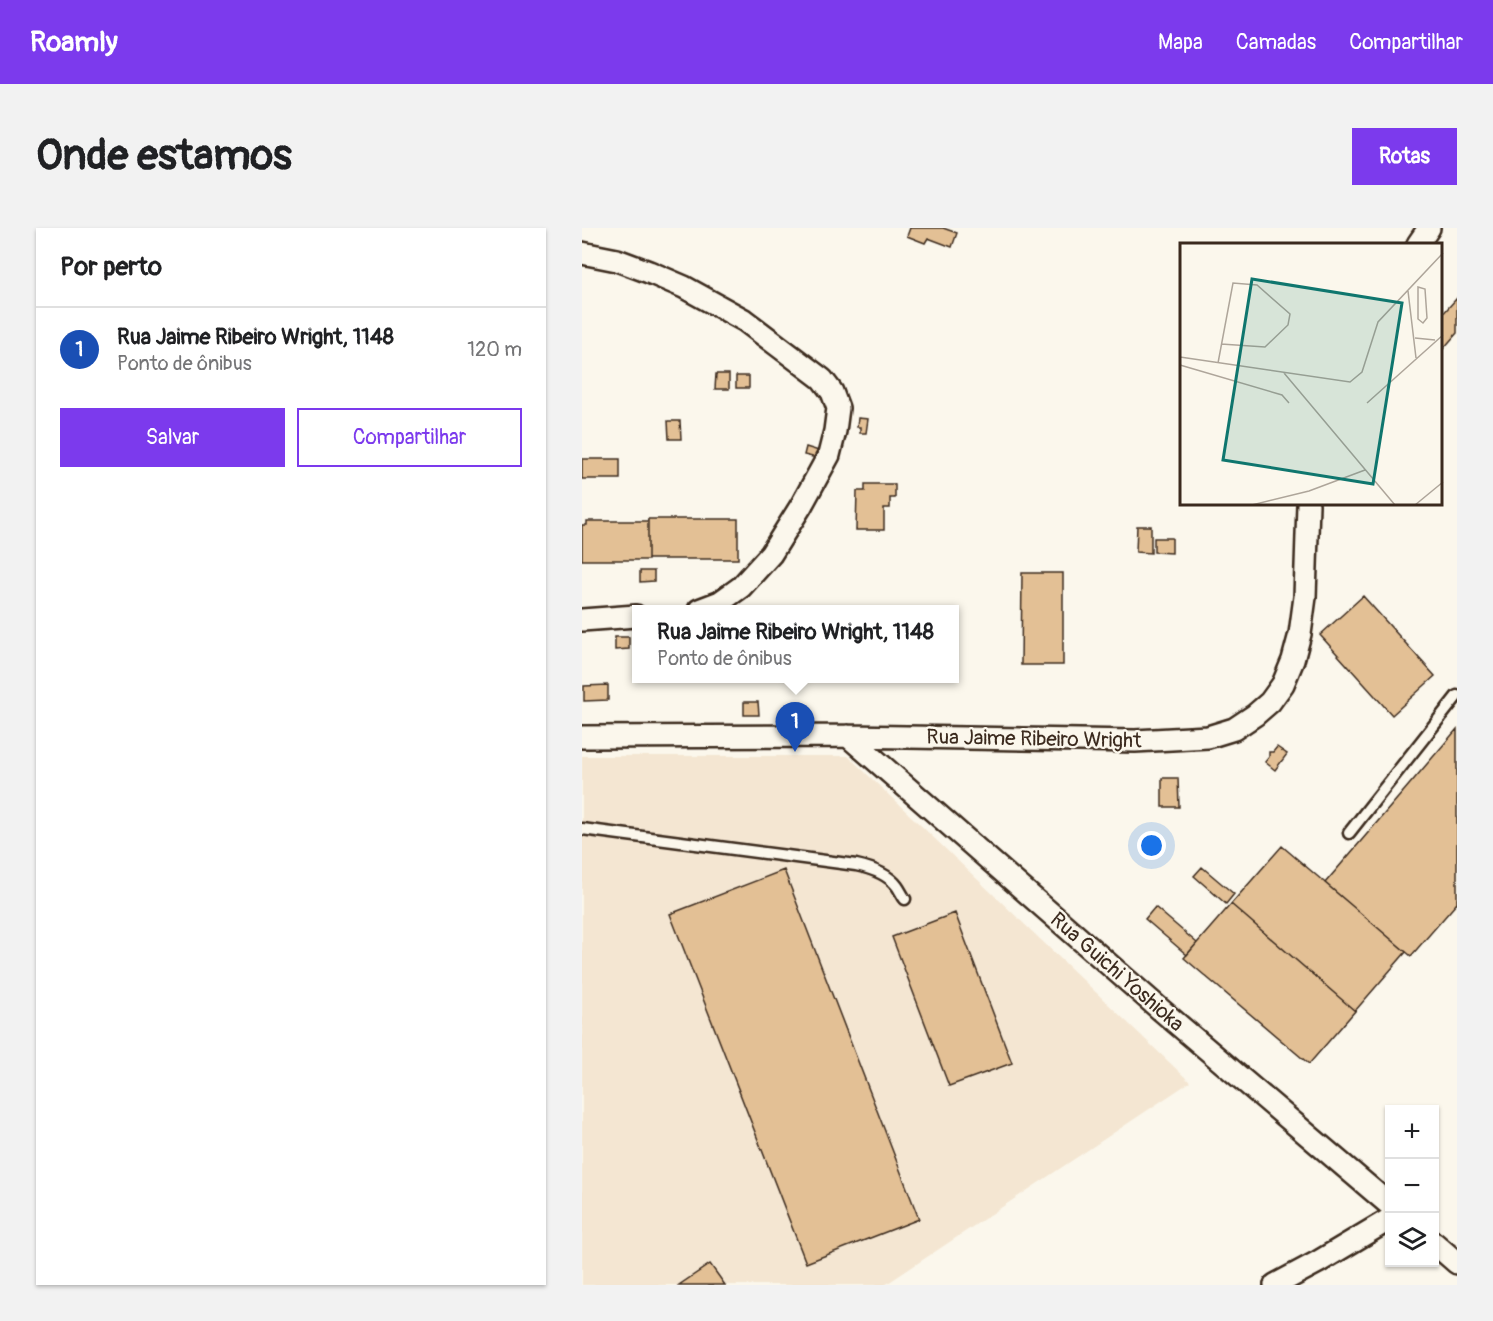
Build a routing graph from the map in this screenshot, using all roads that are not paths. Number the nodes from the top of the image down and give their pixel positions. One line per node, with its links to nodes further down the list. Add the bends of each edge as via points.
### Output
1 (1430, 228): 2 (street)
2 (1419, 243)
3 (582, 253): 5 (street, via 649,272 744,320 822,379 838,408 829,455 771,554 741,587)
4 (1308, 506): 9 (street, Rua Jaime Ribeiro Wright, via 1305,597 1293,660 1270,702 1234,729 1208,737 1135,741)
5 (711, 605)
6 (632, 616): 7 (street)
7 (582, 620)
8 (1457, 696): 12 (lane)
9 (848, 736): 10 (street, Rua Jaime Ribeiro Wright); 14 (street, Rua Guichi Yoshioka)
10 (582, 737)
11 (582, 829): 13 (lane, via 856,865 885,876 896,884)
12 (1349, 832)
13 (905, 899)
14 (1385, 1202)
15 (1385, 1221): 18 (street)
16 (1439, 1247): 17 (street)
17 (1457, 1263)
18 (1275, 1285)

